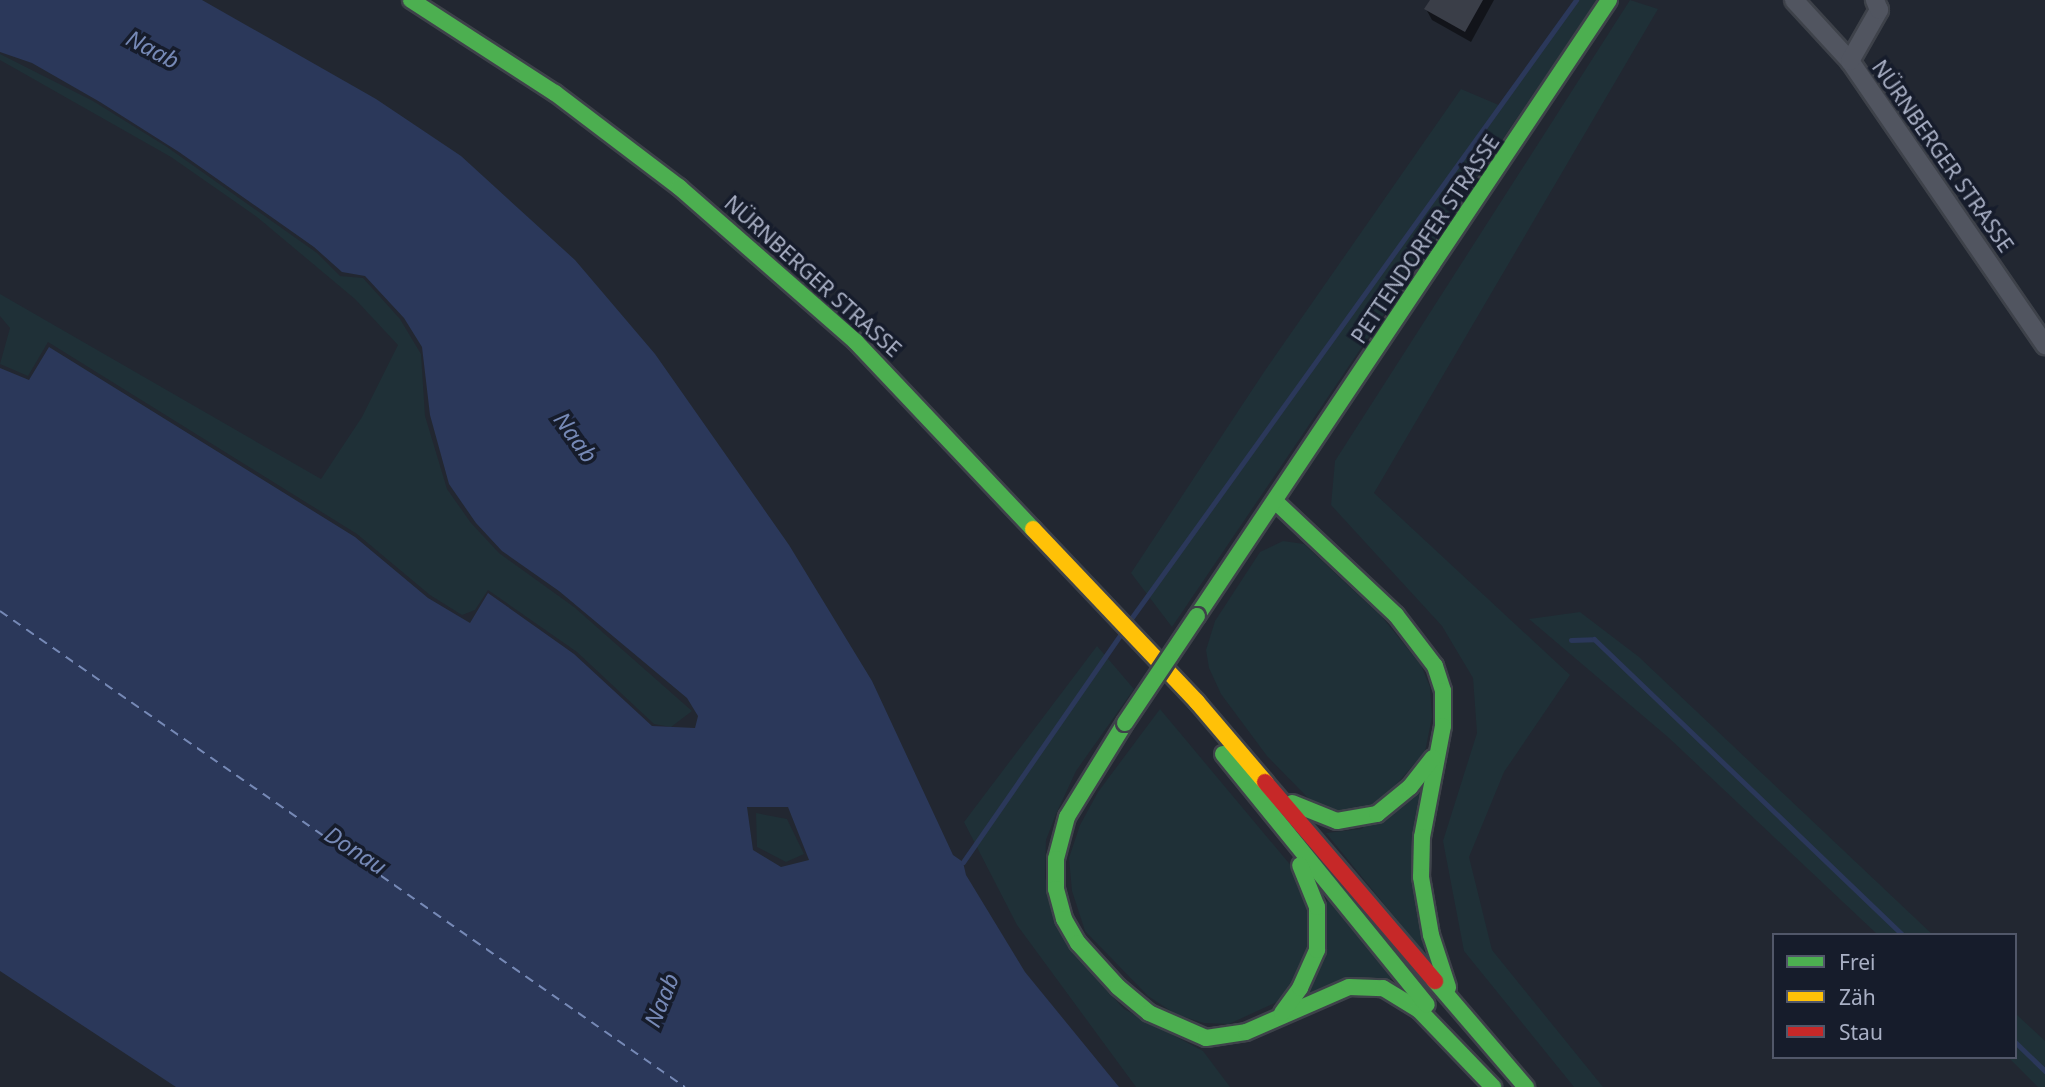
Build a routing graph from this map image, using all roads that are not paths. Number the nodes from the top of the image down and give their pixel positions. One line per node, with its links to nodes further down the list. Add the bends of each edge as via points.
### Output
1 (411, 0): 8 (main road, NÜRNBERGER STRASSE, via 555,93 764,257 917,404)
2 (1609, 0): 7 (main road, PETTENDORFER STRASSE)
3 (1794, 0): 5 (street, NÜRNBERGER STRASSE)
4 (1875, 0): 5 (street, via 1879,10)
5 (1850, 61): 6 (street, NÜRNBERGER STRASSE)
6 (2045, 345)
7 (1276, 502): 9 (main road, via 1424,647 1443,691 1443,726); 13 (main road, PETTENDORFER STRASSE, bridge, via 1125,723 1067,817 1056,859 1056,889 1064,919 1078,943 1149,1013 1206,1038 1245,1032)
8 (1136, 641): 10 (main road); 11 (main road)
9 (1436, 755): 11 (main road, via 1394,802 1355,820 1319,818); 12 (main road, via 1422,837 1421,877 1431,935)
10 (1250, 789): 13 (main road, via 1306,874 1317,907 1317,950 1300,988); 14 (main road)
11 (1279, 794): 12 (main road)
12 (1456, 1007): 15 (main road)
13 (1282, 1013): 14 (main road, PETTENDORFER STRASSE, via 1349,987 1383,988 1419,1010)
14 (1494, 1087)
15 (1526, 1087)

